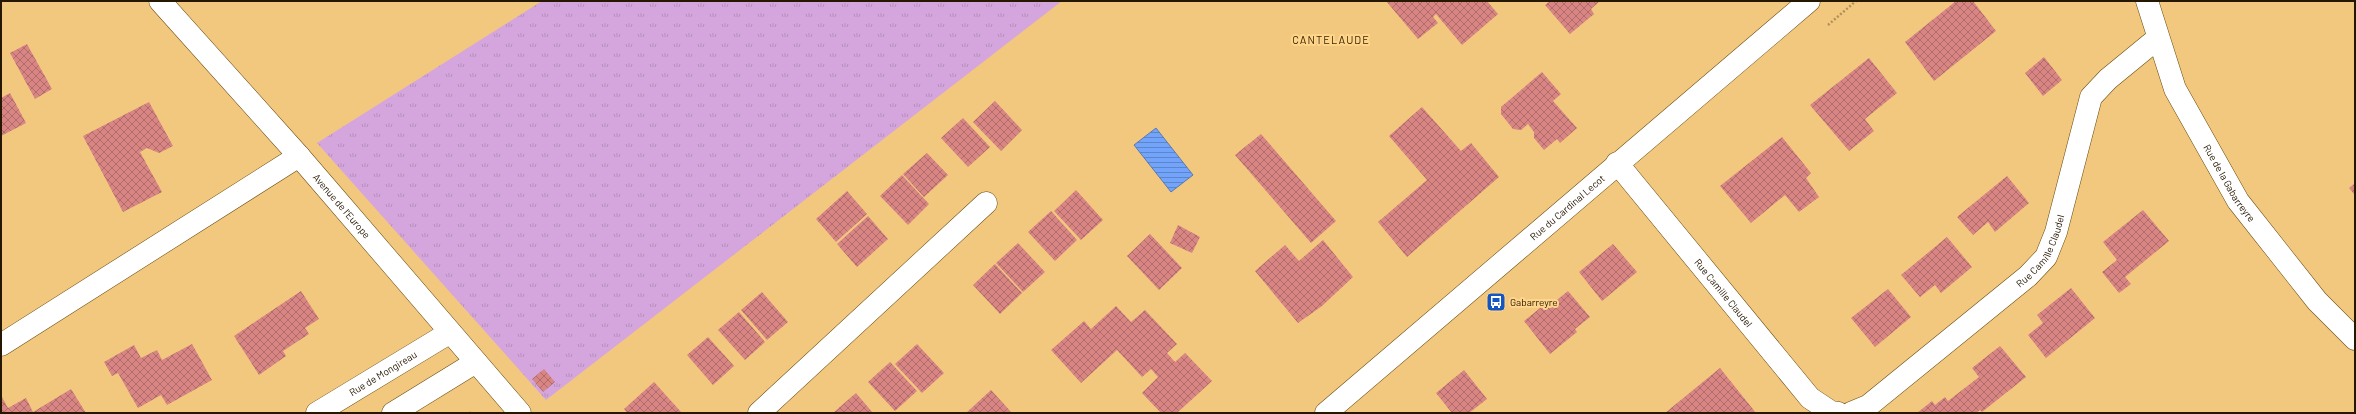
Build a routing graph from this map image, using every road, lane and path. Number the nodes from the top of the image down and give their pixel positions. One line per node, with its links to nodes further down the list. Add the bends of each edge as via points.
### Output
1 (160, 1): 5 (street, Avenue de l'Europe)
2 (1809, 1): 6 (street, Rue du Cardinal Lecot)
3 (2147, 1): 4 (street, Rue de la Gabarreyre)
4 (2158, 38): 9 (street, Rue de la Gabarreyre, via 2175,89 2238,201 2317,301); 18 (street, Rue Camille Claudel, via 2108,79 2091,97 2056,232 2046,257 2028,276 1868,406)
5 (299, 156): 8 (street, Avenue de l'Europe); 10 (street)
6 (1617, 163): 16 (street, Rue du Cardinal Lecot); 17 (street, Rue Camille Claudel, via 1810,398 1831,412)
7 (986, 203): 15 (street)
8 (449, 333): 11 (street, Avenue de l'Europe); 12 (street, Rue de Mongireau)
9 (2355, 339)
10 (1, 345)
11 (476, 362): 13 (street); 14 (street, Avenue de l'Europe)
12 (316, 413)
13 (393, 413)
14 (520, 413)
15 (759, 413)
16 (1326, 413)
17 (1838, 413)
18 (1851, 413)

